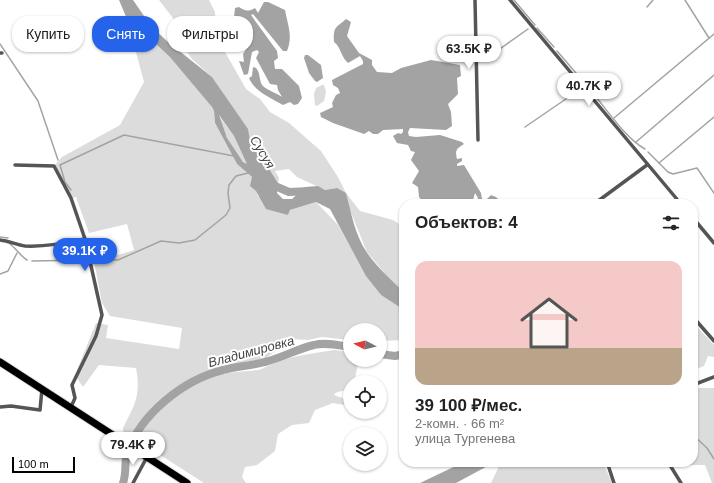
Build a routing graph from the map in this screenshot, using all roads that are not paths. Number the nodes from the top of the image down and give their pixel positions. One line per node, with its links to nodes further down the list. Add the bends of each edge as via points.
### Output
1 (475, 0): 3 (street)
2 (510, 0): 5 (street)
3 (478, 140)
4 (15, 165): 9 (street, via 54,166 71,198)
5 (647, 165): 6 (street); 7 (street)
6 (601, 199)
7 (677, 199)
8 (698, 224): 11 (street)
9 (85, 239): 10 (street, via 44,246 22,246); 19 (street, via 102,315 96,336 72,385 75,398)
10 (0, 240)
11 (714, 242)
12 (698, 323): 13 (street)
13 (714, 341)
14 (0, 362): 17 (highway)
15 (714, 377): 16 (street)
16 (698, 382)
17 (42, 388): 18 (street, via 40,410); 19 (highway)
18 (0, 407)
19 (71, 408): 20 (highway)
20 (147, 457): 23 (street); 24 (highway)
21 (609, 467): 25 (street)
22 (671, 467): 26 (street)
23 (133, 483)
24 (187, 483)
25 (614, 483)
26 (681, 483)

